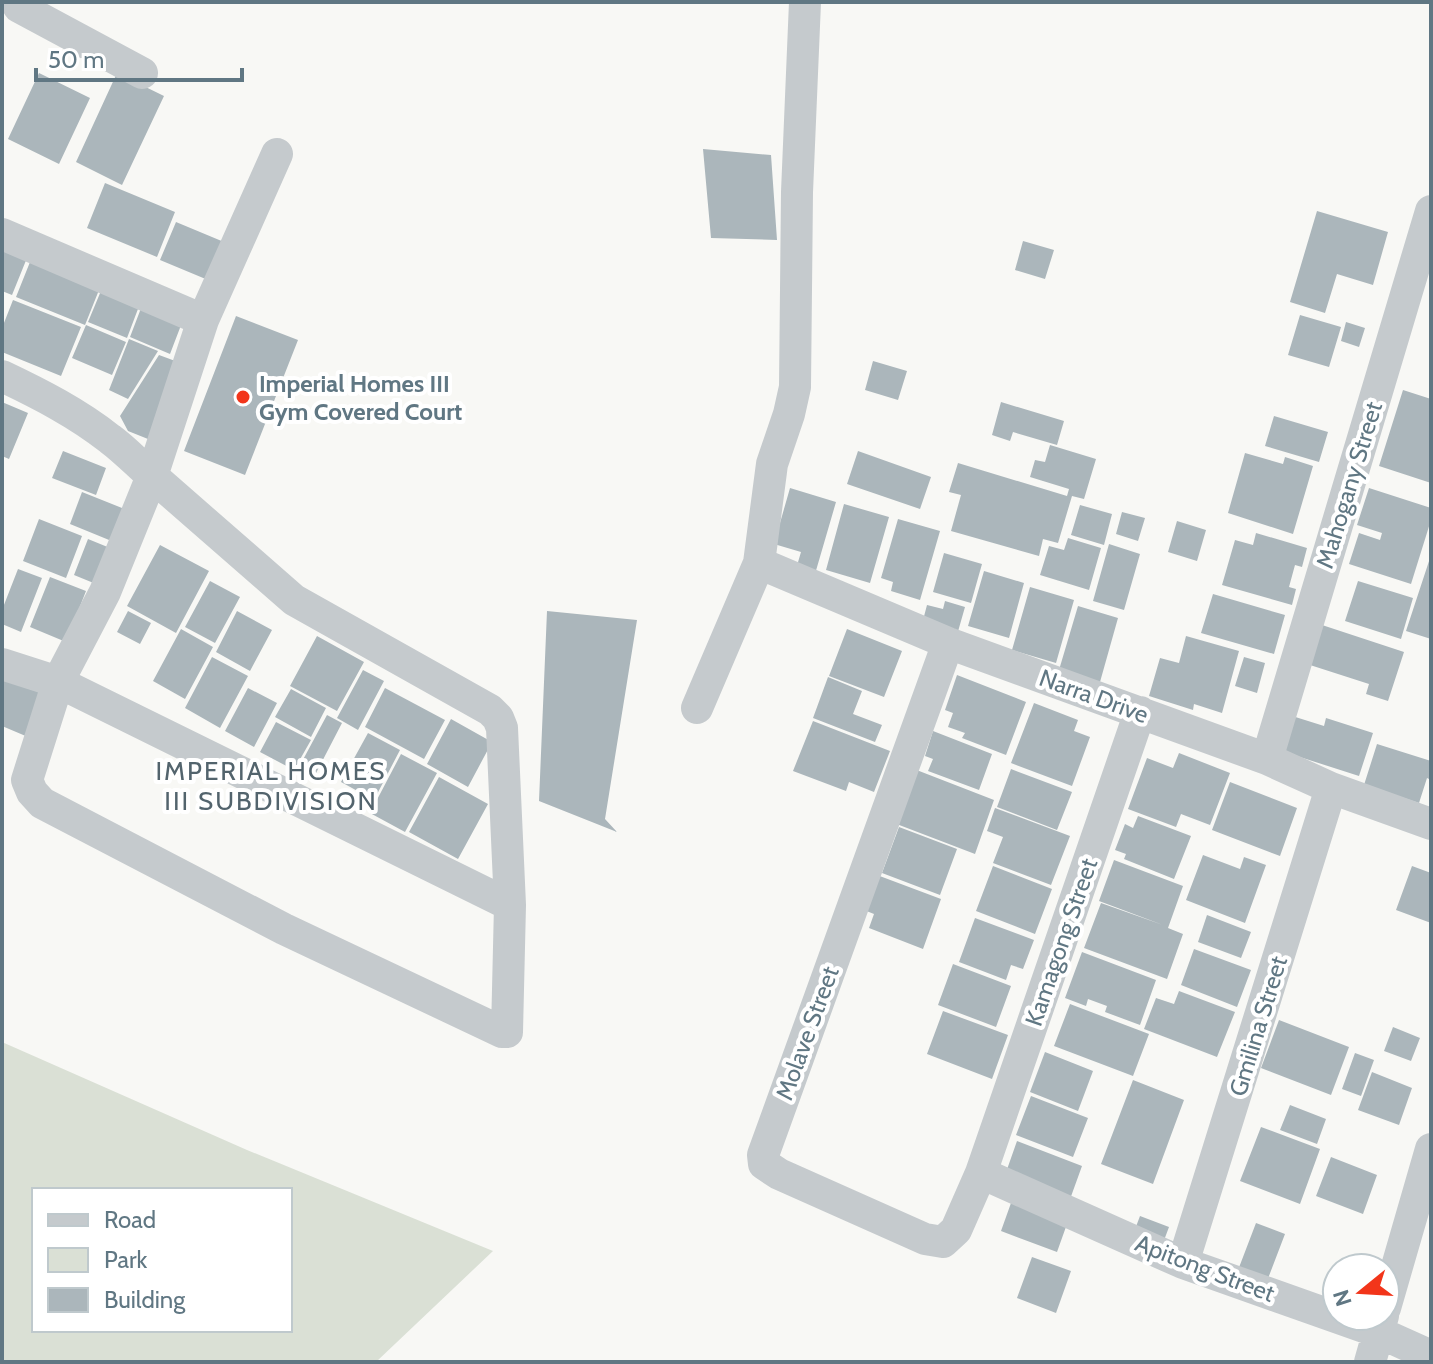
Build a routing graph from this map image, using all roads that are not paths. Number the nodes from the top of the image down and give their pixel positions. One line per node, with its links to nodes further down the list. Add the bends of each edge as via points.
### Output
1 (16, 2): 3 (street)
2 (805, 2): 10 (street, via 795,387 772,464)
3 (142, 73)
4 (277, 154): 7 (street)
5 (1431, 211): 16 (street, Mahogany Street)
6 (2, 234): 7 (street)
7 (203, 320): 9 (street)
8 (2, 376): 9 (street, via 49,398)
9 (152, 476): 13 (street, via 105,592); 19 (street, via 294,600 498,718)
10 (759, 563): 11 (street, Narra Drive); 14 (street)
11 (948, 643): 15 (street, Narra Drive); 21 (street, Molave Street, via 763,1155 764,1164 779,1174 925,1239 943,1242 956,1230)
12 (2, 664): 13 (street)
13 (58, 682): 19 (street); 19 (street, via 27,780 42,803 284,929 502,1032 507,1032)
14 (697, 708)
15 (1140, 712): 16 (street, Narra Drive); 21 (street, Kamagong Street)
16 (1267, 759): 17 (street, Narra Drive)
17 (1331, 788): 18 (street, Narra Drive); 23 (street, Gmilina Street)
18 (1431, 824)
19 (510, 905)
20 (1431, 1149): 22 (street)
21 (981, 1173): 23 (street, Apitong Street)
22 (1401, 1253)
23 (1183, 1263): 24 (street, Apitong Street)
24 (1321, 1310)
25 (1383, 1332): 26 (street, Apitong Street)
26 (1431, 1356)

